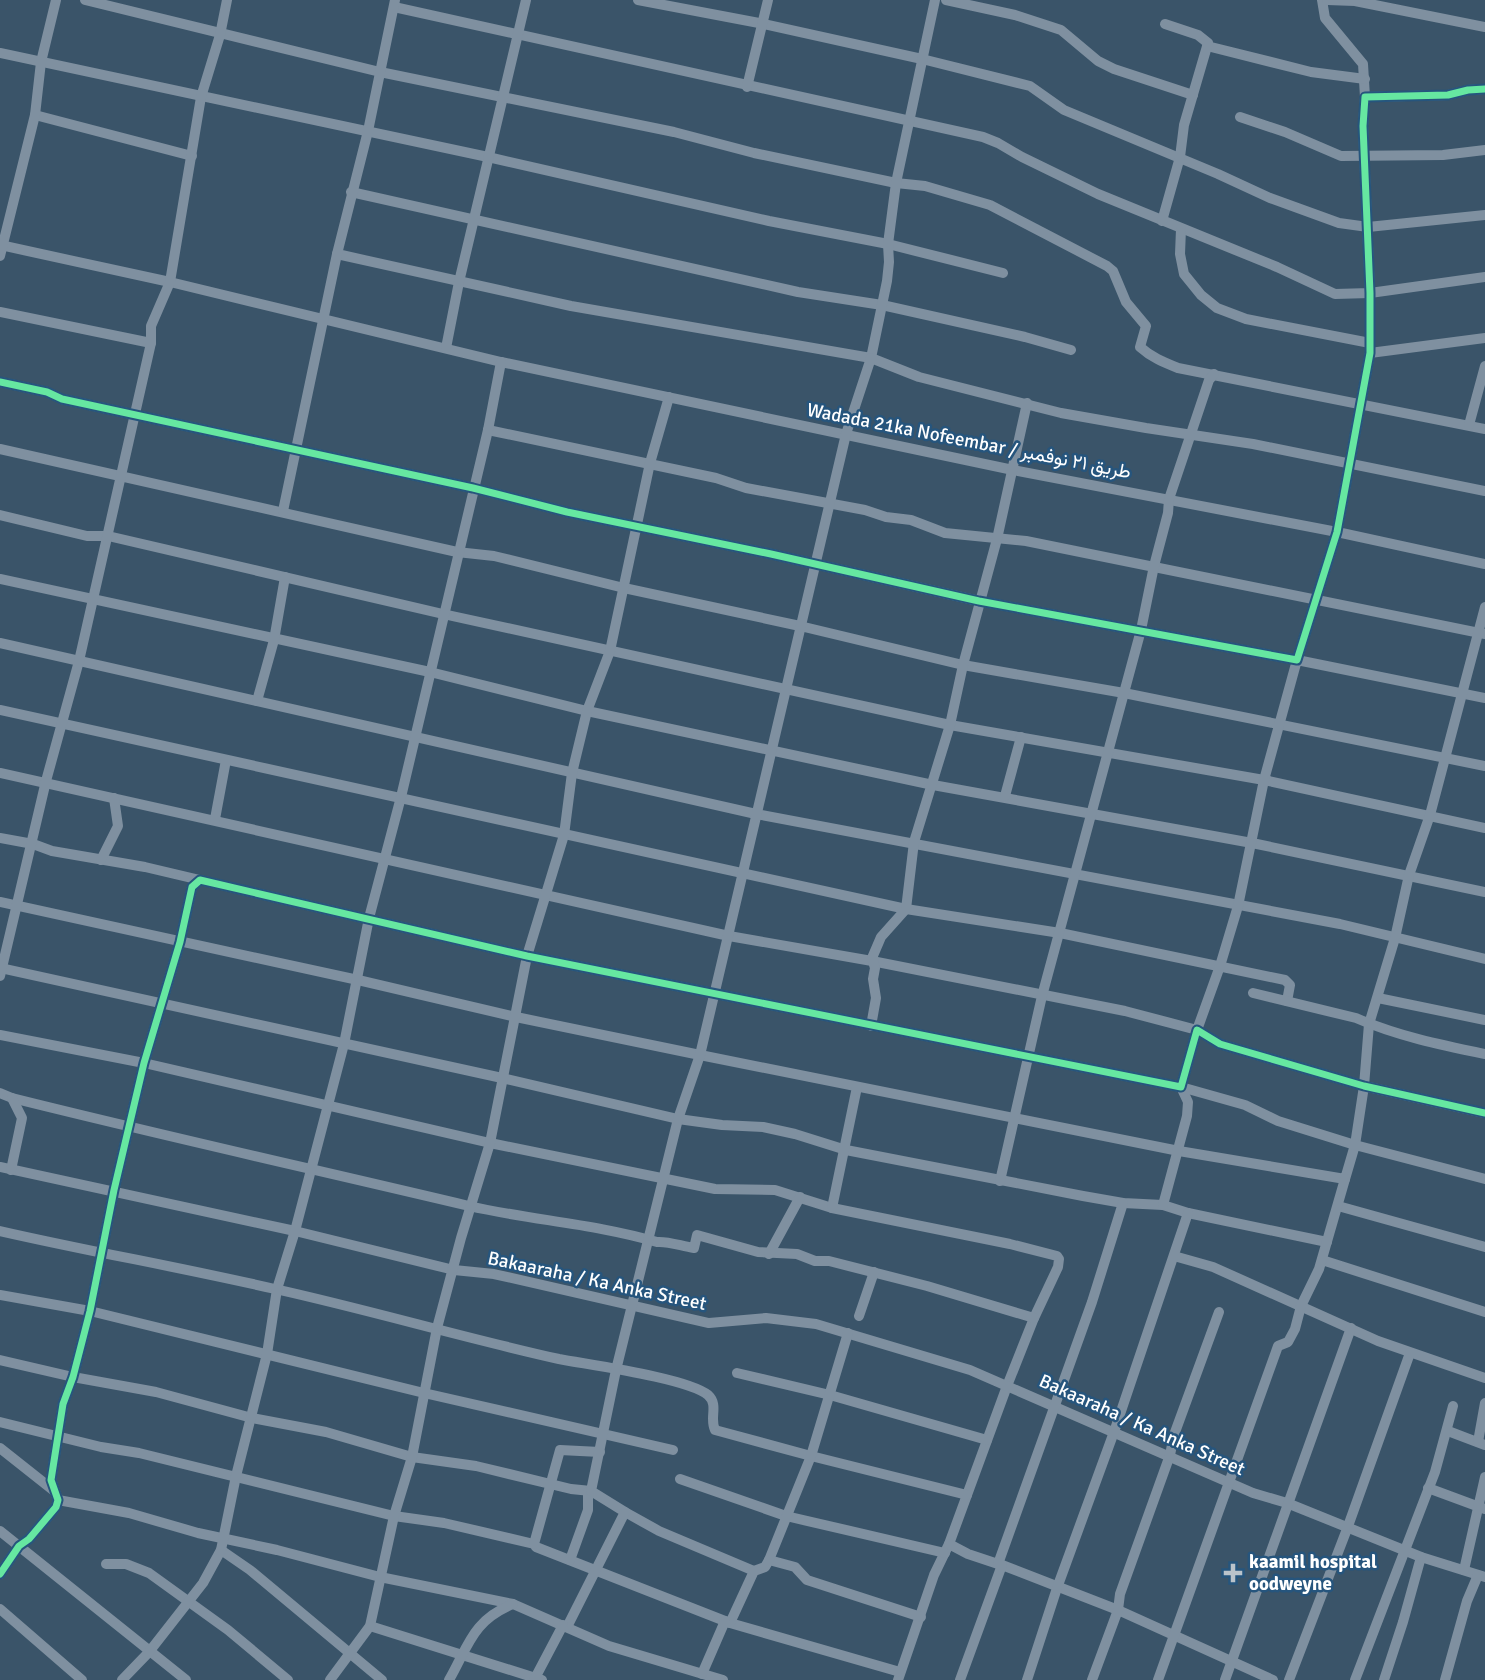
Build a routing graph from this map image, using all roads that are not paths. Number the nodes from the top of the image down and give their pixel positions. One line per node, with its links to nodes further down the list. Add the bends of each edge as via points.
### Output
1 (56, 0): 21 (street)
2 (85, 0): 16 (street)
3 (227, 0): 16 (street)
4 (526, 0): 17 (street)
5 (638, 0): 14 (street)
6 (768, 0): 14 (street)
7 (935, 0): 20 (street)
8 (946, 0): 26 (street, via 1061,30 1114,69)
9 (1322, 0): 23 (street, via 1325,18 1363,64)
10 (1327, 0): 11 (street)
11 (1356, 1): 15 (street)
12 (394, 4): 17 (street); 22 (street)
13 (1165, 23): 18 (street, via 1205,39)
14 (763, 24): 20 (street); 24 (street)
15 (1485, 27)
16 (220, 35): 22 (street); 27 (street)
17 (518, 35): 24 (street); 28 (street)
18 (1207, 46): 23 (street, via 1311,72); 26 (street)
19 (0, 53): 21 (street)
20 (922, 59): 32 (street); 38 (street, via 1030,86 1064,110)
21 (41, 62): 27 (street); 30 (street)
22 (380, 72): 28 (street); 33 (street)
23 (1365, 79): 29 (street)
24 (747, 87): 32 (street)
25 (1485, 89): 29 (street, via 1448,95)
26 (1193, 95): 38 (street, via 1180,139)
27 (201, 97): 33 (street); 35 (street)
28 (502, 97): 36 (street); 39 (street)
29 (1365, 97): 37 (street)
30 (35, 116): 35 (street); 47 (street)
31 (1240, 117): 37 (street, via 1335,155)
32 (908, 120): 39 (street); 43 (street, via 998,143)
33 (368, 131): 36 (street); 40 (street)
34 (1485, 150): 37 (street)
35 (192, 156): 51 (street)
36 (488, 157): 42 (street); 46 (street)
37 (1364, 157): 44 (street)
38 (1180, 158): 43 (street); 44 (street, via 1292,207 1339,223)
39 (896, 184): 46 (street); 65 (street, via 925,186 990,205 1102,262 1113,271 1126,302 1146,326 1140,346 1171,365)
40 (351, 192): 42 (street); 48 (street)
41 (1485, 215): 44 (street)
42 (474, 220): 52 (street); 54 (street, via 798,292)
43 (1162, 221): 45 (street)
44 (1368, 227): 53 (street)
45 (1181, 229): 53 (street, via 1335,294); 60 (street, via 1184,274 1217,308)
46 (888, 244): 49 (street); 54 (street)
47 (1, 248): 51 (street, Wadada 21ka Nofeembar / طريق ٢١ نوفمبر)
48 (337, 254): 52 (street); 56 (street)
49 (1003, 273)
50 (1485, 277): 53 (street)
51 (170, 282): 56 (street, Wadada 21ka Nofeembar / طريق ٢١ نوفمبر); 58 (street, via 152,326)
52 (459, 282): 59 (street); 62 (street)
53 (1370, 293): 60 (street)
54 (882, 305): 61 (street); 62 (street)
55 (0, 312): 58 (street)
56 (323, 319): 59 (street, Wadada 21ka Nofeembar / طريق ٢١ نوفمبر); 77 (street)
57 (1485, 338): 60 (street)
58 (151, 343): 70 (street)
59 (446, 348): 63 (street, Wadada 21ka Nofeembar / طريق ٢١ نوفمبر)
60 (1370, 348): 69 (street)
61 (1071, 350)
62 (871, 358): 68 (street, via 919,377); 74 (street)
63 (501, 362): 67 (street, Wadada 21ka Nofeembar / طريق ٢١ نوفمبر); 73 (street)
64 (1485, 366): 71 (street)
65 (1213, 374): 69 (street); 75 (street)
66 (0, 382): 70 (street)
67 (669, 397): 74 (street, Wadada 21ka Nofeembar / طريق ٢١ نوفمبر); 78 (street)
68 (1027, 403): 75 (street, via 1109,422); 80 (street)
69 (1363, 404): 71 (street); 79 (street)
70 (134, 414): 77 (street); 81 (street)
71 (1469, 425): 72 (street)
72 (1485, 429)
73 (488, 430): 78 (street); 82 (street)
74 (846, 434): 80 (street, Wadada 21ka Nofeembar / طريق ٢١ نوفمبر); 85 (street)
75 (1192, 434): 79 (street); 84 (street)
76 (0, 449): 81 (street)
77 (297, 449): 82 (street); 86 (street)
78 (650, 463): 85 (street, via 746,488); 88 (street)
79 (1352, 464): 83 (street); 89 (street)
80 (1013, 470): 84 (street, Wadada 21ka Nofeembar / طريق ٢١ نوفمبر); 91 (street)
81 (120, 477): 86 (street); 90 (street)
82 (473, 488): 88 (street); 92 (street)
83 (1485, 491)
84 (1168, 499): 89 (street, Wadada 21ka Nofeembar / طريق ٢١ نوفمبر); 95 (street)
85 (830, 503): 91 (street, via 911,520 945,533); 93 (street)
86 (283, 512): 92 (street)
87 (0, 515): 90 (street, via 87,536)
88 (636, 526): 93 (street); 98 (street)
89 (1337, 532): 94 (street, Wadada 21ka Nofeembar / طريق ٢١ نوفمبر); 100 (street)
90 (108, 536): 96 (street); 99 (street)
91 (997, 539): 95 (street); 101 (street)
92 (457, 552): 98 (street, via 494,556); 103 (street)
93 (817, 564): 101 (street); 104 (street)
94 (1485, 564)
95 (1154, 566): 100 (street); 105 (street)
96 (285, 577): 103 (street); 107 (street)
97 (0, 579): 99 (street)
98 (624, 588): 104 (street); 109 (street)
99 (93, 599): 107 (street); 111 (street)
100 (1317, 600): 106 (street); 110 (street)
101 (979, 601): 105 (street); 112 (street)
102 (1485, 607): 106 (street)
103 (443, 614): 109 (street); 113 (street)
104 (800, 626): 112 (street); 114 (street)
105 (1141, 630): 110 (street); 115 (street)
106 (1481, 633): 116 (street)
107 (274, 640): 113 (street); 118 (street)
108 (0, 643): 111 (street)
109 (610, 651): 114 (street); 120 (street)
110 (1297, 660): 116 (street); 122 (street)
111 (79, 661): 118 (street); 121 (street)
112 (963, 665): 115 (street); 123 (street)
113 (430, 672): 120 (street); 124 (street)
114 (785, 689): 123 (street); 126 (street)
115 (1124, 693): 122 (street); 127 (street)
116 (1461, 693): 117 (street); 128 (street)
117 (1485, 698)
118 (257, 701): 124 (street)
119 (0, 710): 121 (street)
120 (587, 711): 126 (street); 132 (street)
121 (61, 723): 129 (street); 134 (street)
122 (1280, 724): 128 (street); 133 (street)
123 (950, 725): 125 (street); 135 (street)
124 (415, 737): 132 (street); 137 (street)
125 (1021, 737): 127 (street); 136 (street)
126 (771, 751): 135 (street); 139 (street)
127 (1109, 754): 133 (street); 140 (street)
128 (1444, 757): 130 (street); 141 (street)
129 (226, 760): 137 (street); 142 (street)
130 (1485, 766)
131 (0, 773): 134 (street)
132 (572, 773): 139 (street); 144 (street)
133 (1264, 780): 141 (street); 147 (street)
134 (46, 781): 138 (street); 148 (street)
135 (933, 785): 136 (street); 146 (street)
136 (1005, 796): 140 (street)
137 (401, 797): 144 (street); 149 (street)
138 (114, 798): 142 (street); 150 (street, via 118,826)
139 (756, 814): 146 (street); 151 (street)
140 (1092, 814): 147 (street); 152 (street)
141 (1430, 815): 143 (street); 153 (street)
142 (215, 819): 149 (street)
143 (1485, 828)
144 (565, 835): 151 (street); 156 (street)
145 (0, 838): 148 (street)
146 (914, 842): 152 (street); 160 (street)
147 (1252, 843): 153 (street); 159 (street)
148 (33, 844): 150 (street); 158 (street)
149 (385, 858): 156 (street); 161 (street)
150 (101, 860): 154 (street)
151 (743, 872): 160 (street); 163 (street)
152 (1074, 874): 159 (street); 162 (street)
153 (1409, 875): 155 (street); 164 (street)
154 (200, 880): 161 (street); 165 (street, via 192,887)
155 (1485, 892)
156 (546, 893): 163 (street); 166 (street)
157 (0, 902): 158 (street)
158 (17, 905): 165 (street); 170 (street)
159 (1238, 906): 164 (street); 169 (street)
160 (906, 909): 162 (street); 168 (street, via 881,937)
161 (369, 918): 166 (street); 171 (street)
162 (1060, 933): 169 (street); 174 (street)
163 (729, 936): 168 (street); 173 (street)
164 (1395, 938): 167 (street); 175 (street)
165 (180, 942): 171 (street); 177 (street)
166 (527, 956): 173 (street); 178 (street)
167 (1485, 959)
168 (872, 961): 174 (street); 181 (street, via 876,998)
169 (1220, 966): 176 (street, via 1285,980 1290,985); 182 (street)
170 (1, 971): 177 (street)
171 (358, 980): 178 (street); 184 (street)
172 (1253, 993): 176 (street)
173 (713, 995): 181 (street); 186 (street)
174 (1042, 996): 182 (street); 187 (street)
175 (1378, 998): 179 (street); 180 (street)
176 (1287, 1001): 180 (street)
177 (163, 1003): 184 (street); 188 (street)
178 (516, 1017): 186 (street); 189 (street)
179 (1485, 1020)
180 (1369, 1024): 185 (street); 190 (street)
181 (871, 1026): 187 (street)
182 (1197, 1030): 190 (street, via 1220,1044); 192 (street)
183 (0, 1035): 188 (street)
184 (344, 1044): 189 (street); 195 (street)
185 (1485, 1054)
186 (700, 1055): 191 (street); 198 (street)
187 (1028, 1057): 192 (street); 197 (street)
188 (144, 1063): 195 (street); 199 (street)
189 (502, 1078): 198 (street); 200 (street)
190 (1364, 1086): 196 (street); 201 (street)
191 (857, 1087): 197 (street); 202 (street)
192 (1181, 1087): 201 (street); 203 (street, via 1188,1102)
193 (0, 1093): 194 (street)
194 (12, 1098): 199 (street); 204 (street, via 22,1118)
195 (326, 1105): 200 (street); 205 (street)
196 (1485, 1113)
197 (1014, 1117): 203 (street); 209 (street)
198 (678, 1119): 202 (street, via 763,1127); 206 (street)
199 (128, 1127): 205 (street); 210 (street)
200 (490, 1143): 206 (street); 214 (street)
201 (1355, 1145): 207 (street); 208 (street)
202 (846, 1150): 209 (street); 216 (street)
203 (1178, 1151): 207 (street); 213 (street)
204 (6, 1169): 210 (street, Bakaaraha / Ka Anka Street)
205 (311, 1169): 214 (street); 219 (street)
206 (663, 1178): 211 (street, via 715,1189 756,1188); 220 (street)
207 (1345, 1179): 215 (street)
208 (1485, 1179)
209 (1000, 1181): 212 (street)
210 (114, 1190): 219 (street, Bakaaraha / Ka Anka Street); 223 (street)
211 (800, 1197): 216 (street); 224 (street)
212 (1123, 1203): 213 (street); 252 (street)
213 (1163, 1205): 217 (street)
214 (470, 1206): 220 (street); 227 (street)
215 (1338, 1206): 221 (street); 222 (street)
216 (832, 1208): 237 (street, via 1057,1256 1058,1267)
217 (1188, 1213): 221 (street); 225 (street)
218 (0, 1231): 223 (street)
219 (295, 1231): 227 (street, Bakaaraha / Ka Anka Street); 229 (street)
220 (648, 1240): 224 (street, via 694,1248 697,1235); 231 (street)
221 (1327, 1242): 226 (street)
222 (1485, 1247)
223 (101, 1254): 229 (street); 233 (street)
224 (769, 1254): 228 (street, via 797,1254)
225 (1174, 1256): 232 (street, via 1213,1267); 257 (street)
226 (1322, 1260): 232 (street); 235 (street)
227 (454, 1270): 231 (street, Bakaaraha / Ka Anka Street, via 495,1274); 238 (street)
228 (874, 1272): 236 (street); 237 (street)
229 (277, 1289): 238 (street); 242 (street)
230 (0, 1295): 233 (street)
231 (632, 1306): 240 (street, Bakaaraha / Ka Anka Street, via 709,1323 782,1318); 244 (street)
232 (1301, 1307): 239 (street); 271 (street, via 1288,1342 1278,1346)
233 (90, 1311): 242 (street); 246 (street)
234 (1219, 1312): 265 (street)
235 (1485, 1312)
236 (859, 1316)
237 (1034, 1318): 248 (street)
238 (437, 1328): 244 (street); 249 (street)
239 (1351, 1328): 241 (street); 277 (street)
240 (848, 1333): 248 (street, Bakaaraha / Ka Anka Street, via 948,1362); 250 (street)
241 (1410, 1353): 247 (street); 282 (street)
242 (267, 1354): 249 (street); 254 (street)
243 (0, 1360): 246 (street)
244 (616, 1370): 258 (street); 266 (street, via 704,1393 714,1404 715,1430)
245 (737, 1373): 250 (street)
246 (73, 1377): 254 (street, via 156,1392); 259 (street)
247 (1485, 1378)
248 (1007, 1386): 252 (street, Bakaaraha / Ka Anka Street); 260 (street)
249 (424, 1393): 258 (street); 267 (street)
250 (830, 1395): 260 (street); 266 (street)
251 (1485, 1403): 261 (street)
252 (1055, 1405): 257 (street, Bakaaraha / Ka Anka Street); 294 (street)
253 (1453, 1406): 256 (street)
254 (252, 1418): 267 (street, via 326,1432); 268 (street)
255 (0, 1422): 259 (street)
256 (1448, 1431): 261 (street); 273 (street)
257 (1114, 1432): 265 (street, Bakaaraha / Ka Anka Street); 301 (street)
258 (605, 1434): 263 (street); 264 (street)
259 (58, 1436): 268 (street); 275 (street, via 51,1480)
260 (987, 1440): 276 (street)
261 (1481, 1443)
262 (0, 1448): 275 (street)
263 (673, 1450)
264 (600, 1451): 272 (street, via 560,1450); 274 (street)
265 (1170, 1455): 271 (street, Bakaaraha / Ka Anka Street); 305 (street)
266 (811, 1456): 276 (street); 281 (street)
267 (412, 1457): 272 (street); 280 (street)
268 (236, 1476): 280 (street); 284 (street)
269 (1485, 1476): 278 (street)
270 (680, 1479): 281 (street)
271 (1228, 1482): 277 (street, Bakaaraha / Ka Anka Street); 310 (street)
272 (552, 1484): 274 (street); 285 (street)
273 (1428, 1488): 278 (street); 289 (street)
274 (590, 1492): 279 (street); 291 (street)
275 (55, 1495): 284 (street); 286 (street, via 48,1518)
276 (967, 1495): 287 (street)
277 (1287, 1503): 282 (street, Bakaaraha / Ka Anka Street); 314 (street)
278 (1482, 1507): 295 (street)
279 (625, 1512): 296 (street); 297 (street)
280 (394, 1516): 285 (street); 300 (street)
281 (786, 1516): 287 (street); 292 (street)
282 (1347, 1529): 289 (street, Bakaaraha / Ka Anka Street); 332 (street)
283 (0, 1531): 286 (street)
284 (222, 1538): 288 (street); 300 (street)
285 (534, 1544): 291 (street)
286 (19, 1546): 298 (street); 311 (street)
287 (947, 1548): 294 (street); 306 (street)
288 (221, 1550): 302 (street); 312 (street)
289 (1406, 1550): 290 (street, Bakaaraha / Ka Anka Street); 333 (street)
290 (1421, 1557): 295 (street, Bakaaraha / Ka Anka Street); 334 (street)
291 (570, 1560): 297 (street)
292 (769, 1560): 296 (street); 306 (street, via 795,1567 807,1580)
293 (106, 1564): 302 (street, via 139,1567)
294 (1000, 1564): 301 (street); 326 (street)
295 (1465, 1570): 299 (street, Bakaaraha / Ka Anka Street)
296 (754, 1571): 307 (street)
297 (594, 1572): 307 (street); 309 (street)
298 (0, 1574)
299 (1482, 1576): 335 (street, via 1467,1601)
300 (380, 1577): 303 (street); 308 (street)
301 (1057, 1588): 305 (street); 327 (street)
302 (188, 1602): 311 (street); 320 (street)
303 (513, 1604): 309 (street); 313 (street, via 484,1620)
304 (0, 1609): 317 (street)
305 (1118, 1610): 310 (street); 328 (street)
306 (920, 1617): 316 (street)
307 (728, 1622): 315 (street); 316 (street)
308 (370, 1626): 312 (street); 313 (street)
309 (565, 1626): 315 (street, via 609,1646); 324 (street)
310 (1174, 1636): 314 (street); 329 (street)
311 (149, 1652): 318 (street); 319 (street)
312 (350, 1654): 321 (street); 322 (street)
313 (461, 1654): 323 (street); 324 (street)
314 (1231, 1661): 330 (street); 331 (street)
315 (702, 1674): 325 (street)
316 (899, 1676)
317 (82, 1680)
318 (122, 1680)
319 (186, 1680)
320 (288, 1680)
321 (330, 1680)
322 (382, 1680)
323 (449, 1680)
324 (537, 1680)
325 (723, 1680)
326 (960, 1680)
327 (1027, 1680)
328 (1092, 1680)
329 (1158, 1680)
330 (1225, 1680)
331 (1273, 1680)
332 (1289, 1680)
333 (1354, 1680)
334 (1384, 1680)
335 (1445, 1680)

